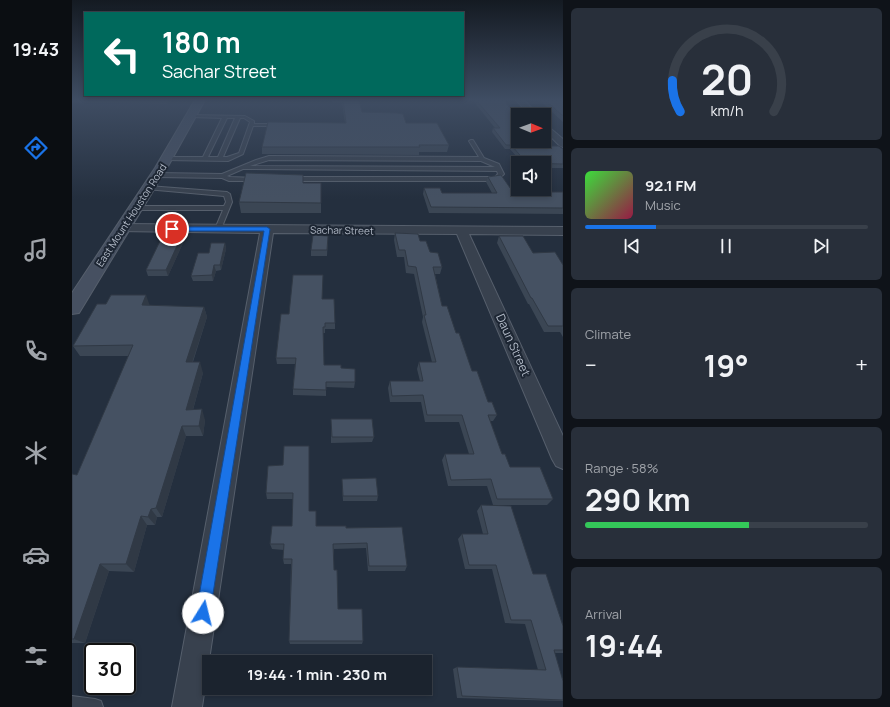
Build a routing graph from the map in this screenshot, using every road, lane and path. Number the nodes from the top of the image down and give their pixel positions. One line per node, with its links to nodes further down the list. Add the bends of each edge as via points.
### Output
1 (181, 133): 8 (main road, East Mount Houston Road)
2 (217, 133): 9 (lane)
3 (231, 133): 10 (lane)
4 (248, 133): 10 (lane, via 241,154)
5 (552, 133): 7 (street)
6 (471, 141): 11 (lane)
7 (563, 144)
8 (167, 158): 9 (lane); 14 (main road, East Mount Houston Road)
9 (205, 159): 10 (lane)
10 (220, 159)
11 (482, 159): 12 (lane, via 269,158); 13 (lane, via 497,165)
12 (241, 168): 13 (lane); 15 (lane)
13 (499, 169): 17 (lane, via 501,174 490,179)
14 (157, 175): 15 (lane); 18 (main road, East Mount Houston Road)
15 (223, 176): 16 (lane)
16 (261, 179)
17 (284, 179)
18 (148, 188): 19 (main road, East Mount Houston Road); 20 (lane, via 227,194 229,202)
19 (135, 208): 20 (lane); 21 (main road, East Mount Houston Road)
20 (226, 208): 22 (lane)
21 (122, 228): 22 (street, Sachar Street); 26 (main road, East Mount Houston Road)
22 (218, 229): 23 (street, Sachar Street)
23 (267, 229): 25 (street, Sachar Street); 30 (street)
24 (563, 231): 25 (street, Sachar Street)
25 (462, 232): 27 (street, Daun Street)
26 (74, 301)
27 (563, 459)
28 (72, 704): 29 (lane)
29 (95, 707)
30 (187, 707)

